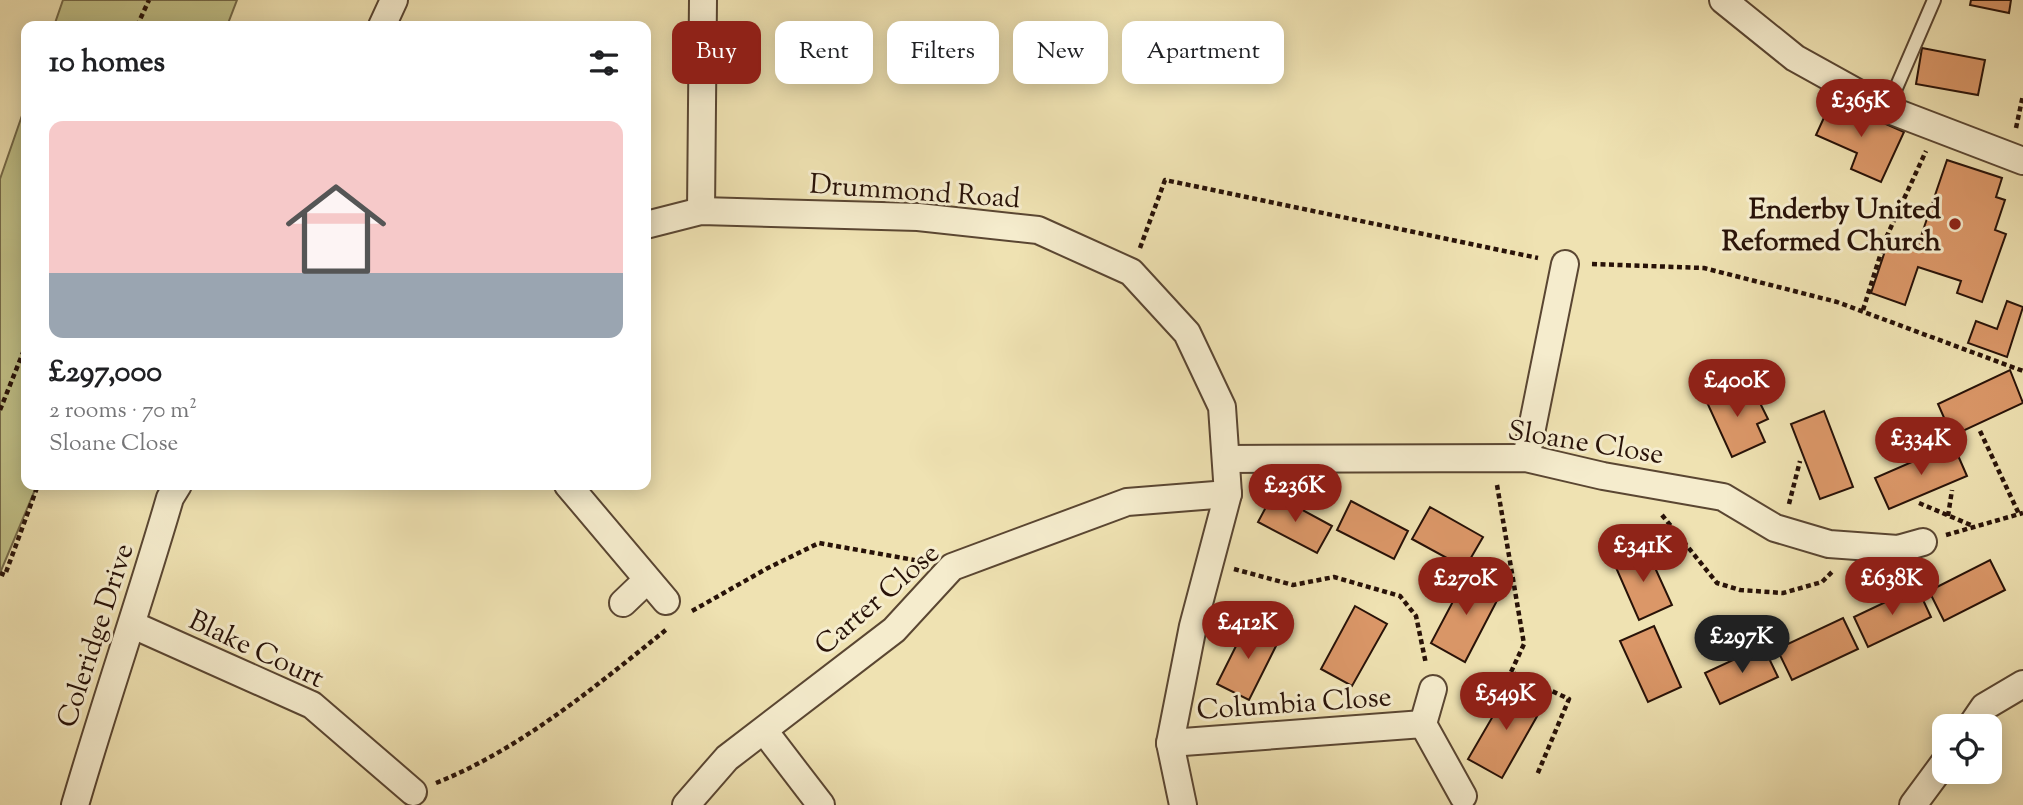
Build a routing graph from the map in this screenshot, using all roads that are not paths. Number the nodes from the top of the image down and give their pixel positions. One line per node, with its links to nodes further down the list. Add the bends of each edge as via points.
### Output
1 (394, 0): 5 (street)
2 (703, 0): 8 (street)
3 (1723, 0): 6 (street, via 1795,58)
4 (1934, 0): 6 (lane)
5 (384, 21)
6 (1887, 109): 7 (street)
7 (2023, 161)
8 (701, 211): 9 (street, Drummond Road); 12 (street, Drummond Road, via 918,217 1038,230 1131,272 1186,333 1222,407)
9 (651, 224)
10 (1565, 264): 11 (street)
11 (1526, 458): 12 (street, Sloane Close); 16 (street, Sloane Close, via 1723,497 1783,530 1829,544 1898,549)
12 (1226, 459): 15 (street, Drummond Road)
13 (174, 490): 20 (street, Coleridge Drive)
14 (572, 490): 17 (street)
15 (1228, 494): 25 (street, Carter Close, via 1127,502 952,567 894,630); 26 (street, Drummond Road, via 1193,626)
16 (1923, 542)
17 (646, 581): 18 (street); 19 (street)
18 (623, 603)
19 (674, 609)
20 (133, 625): 28 (street, Blake Court, via 312,705); 30 (street, Coleridge Drive, via 108,691)
21 (2023, 684): 23 (street)
22 (1433, 689): 24 (street, Columbia Close)
23 (1979, 714)
24 (1423, 724): 26 (street, Columbia Close); 29 (street, Columbia Close)
25 (765, 732): 31 (street, Carter Close, via 727,758); 32 (street)
26 (1170, 743): 33 (street)
27 (1932, 779): 34 (street)
28 (413, 792)
29 (1463, 796)
30 (75, 805)
31 (686, 805)
32 (821, 805)
33 (1183, 805)
34 (1913, 805)

